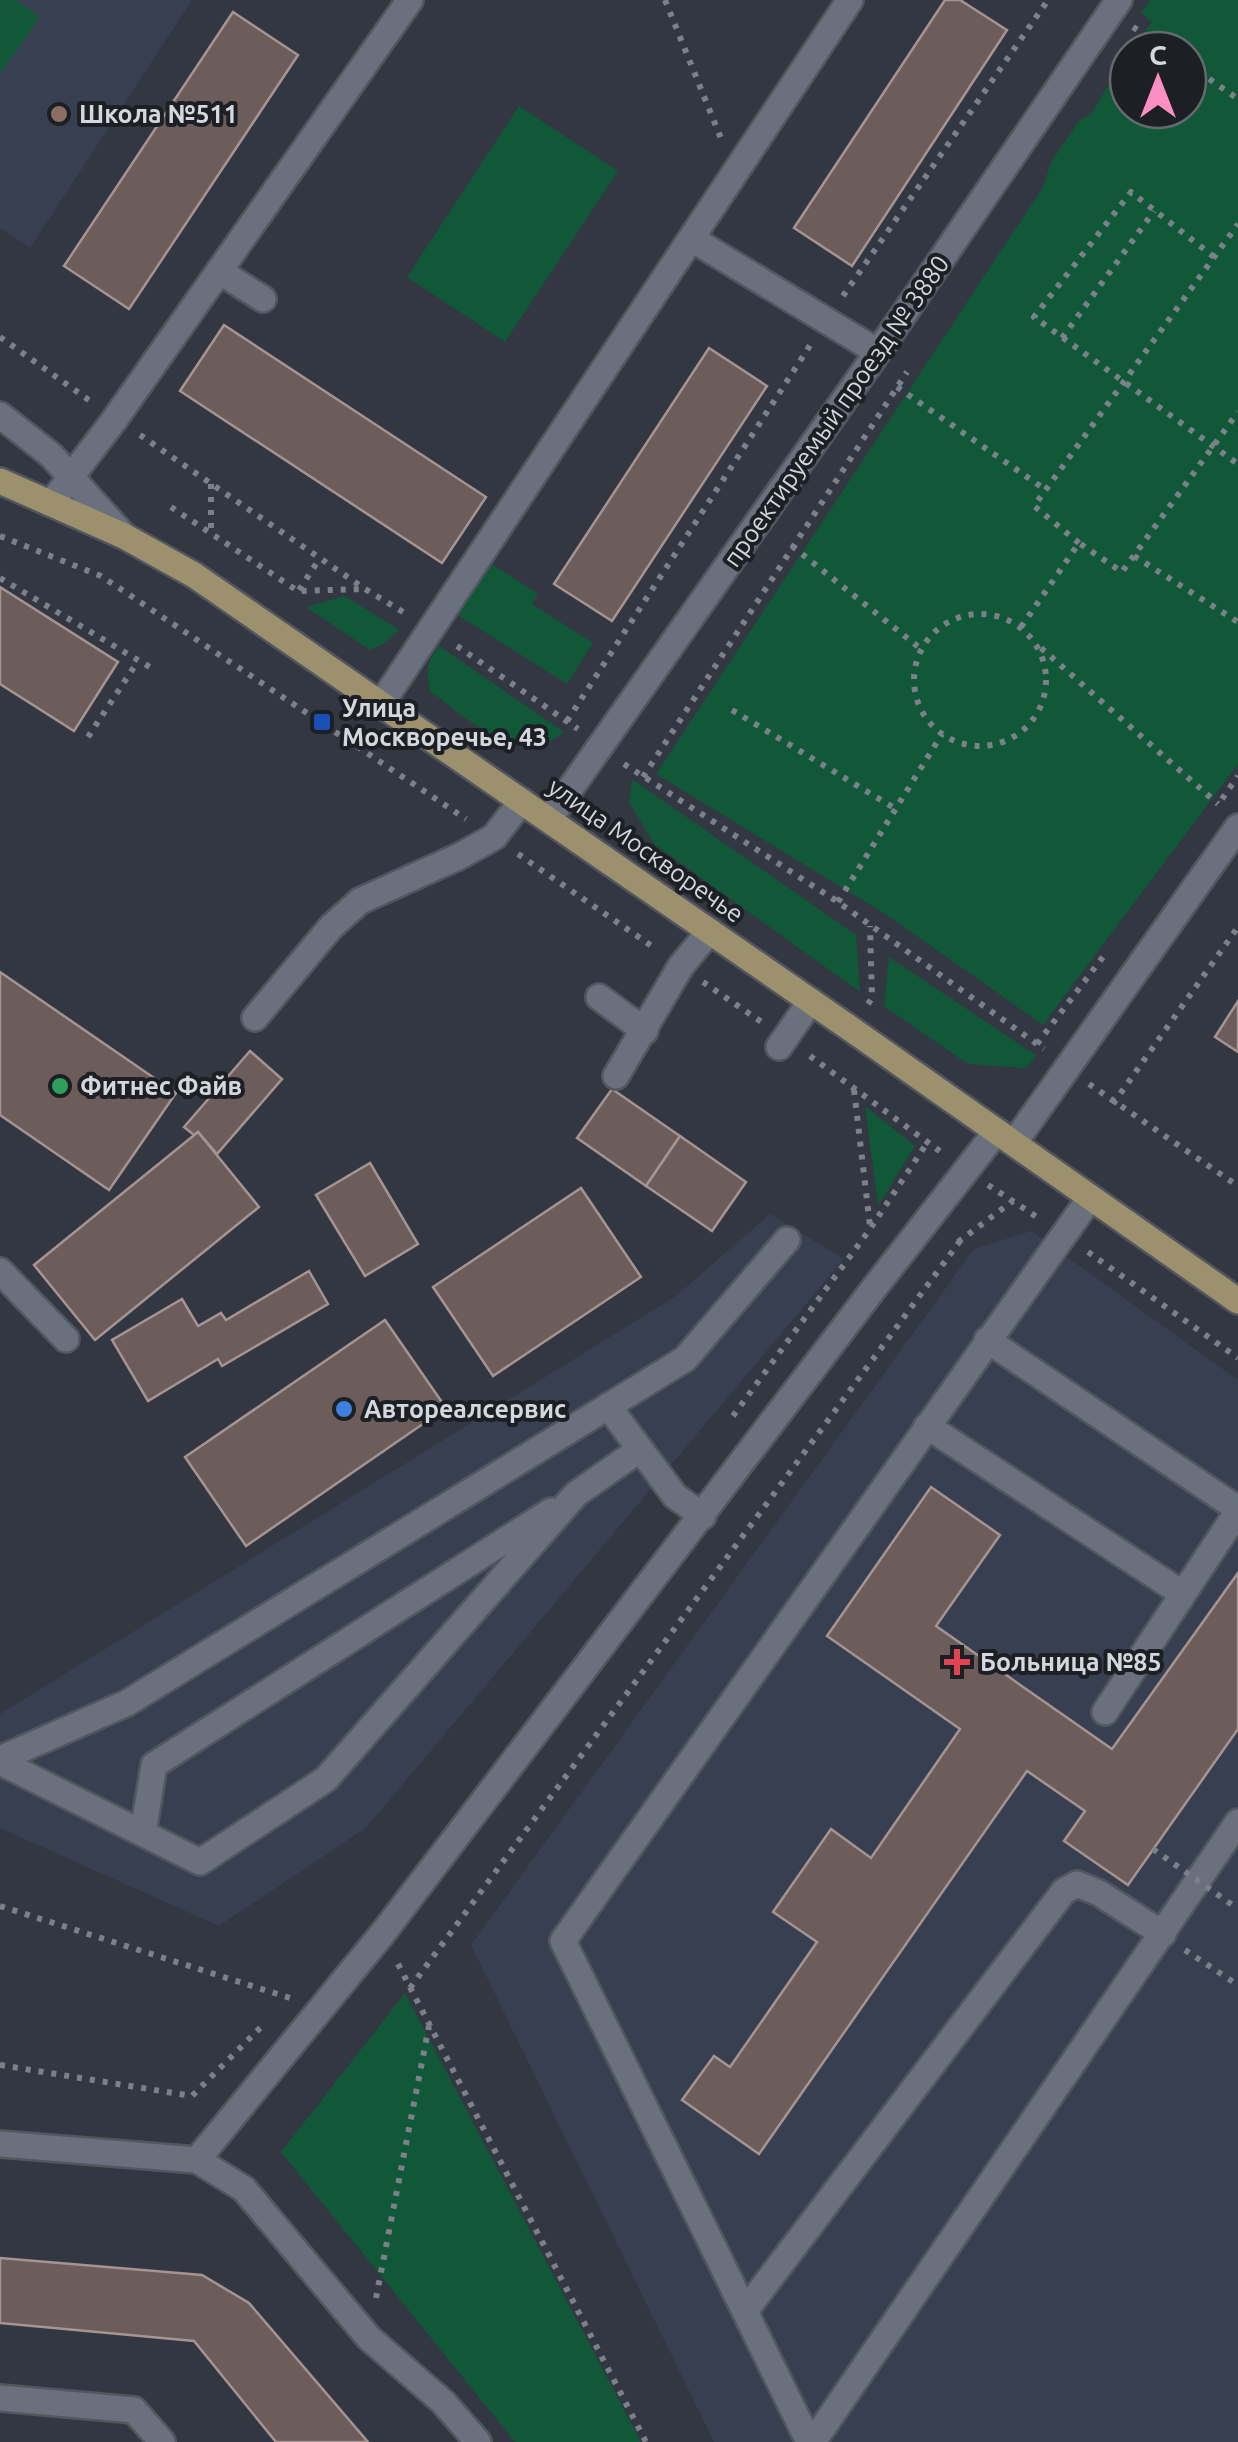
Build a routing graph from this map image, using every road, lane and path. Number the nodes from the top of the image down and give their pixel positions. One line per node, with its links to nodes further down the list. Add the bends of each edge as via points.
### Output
1 (410, 0): 14 (street)
2 (665, 0): 9 (path)
3 (850, 0): 9 (street)
4 (1048, 0): 16 (path)
5 (1124, 12): 6 (path); 19 (street, проектируемый проезд № 3880)
6 (1144, 30)
7 (1208, 78): 8 (path)
8 (1238, 99)
9 (735, 174): 12 (street)
10 (1154, 210): 13 (path); 18 (path); 18 (path, via 1131,192 1034,318)
11 (1238, 224): 13 (path)
12 (692, 239): 16 (street); 44 (street)
13 (1214, 257): 20 (path)
14 (219, 271): 15 (street); 24 (street)
15 (263, 299)
16 (826, 321): 19 (street); 51 (path)
17 (0, 337): 24 (path)
18 (1062, 338): 20 (path)
19 (878, 352): 54 (street, проектируемый проезд № 3880)
20 (1124, 382): 25 (path); 30 (path)
21 (897, 387): 30 (path)
22 (1238, 412): 25 (path)
23 (0, 415): 27 (street)
24 (116, 419): 27 (street); 29 (path)
25 (1213, 447): 26 (path); 37 (path)
26 (1238, 464)
27 (72, 476): 31 (street); 34 (street)
28 (0, 481): 31 (main road, улица Москворечье)
29 (210, 483): 33 (path); 38 (path)
30 (1046, 490): 35 (path, via 1034,506)
31 (52, 502): 34 (main road, улица Москворечье)
32 (171, 508): 33 (path)
33 (210, 533): 41 (path)
34 (124, 536): 49 (main road, улица Москворечье, via 194,575)
35 (1079, 543): 37 (path, via 1122,572); 43 (path)
36 (792, 546): 46 (path)
37 (1134, 556): 42 (path)
38 (320, 558): 40 (path); 41 (path)
39 (0, 578): 47 (path)
40 (365, 589): 41 (path); 44 (path)
41 (298, 590)
42 (1238, 622)
43 (1022, 628): 45 (path); 46 (path, via 1002,617 960,616 940,626)
44 (433, 629): 49 (street); 51 (path)
45 (1036, 644): 52 (path, via 1046,685 1029,725 991,746 968,746); 56 (path)
46 (921, 649): 52 (path, via 913,684 918,706)
47 (138, 660): 48 (path); 53 (path)
48 (152, 669)
49 (381, 704): 55 (main road, улица Москворечье)
50 (732, 710): 57 (path)
51 (567, 720): 54 (path)
52 (942, 734): 57 (path)
53 (88, 738)
54 (602, 748): 58 (street, проектируемый проезд № 3880); 60 (path)
55 (522, 800): 58 (main road, улица Москворечье); 67 (street, via 494,838 360,901)
56 (1218, 804)
57 (896, 809): 60 (path)
58 (549, 819): 63 (main road, улица Москворечье)
59 (1238, 826): 70 (street)
60 (838, 902): 61 (path)
61 (870, 926): 65 (path); 70 (path)
62 (1238, 927): 73 (path)
63 (710, 930): 66 (main road, улица Москворечье); 68 (street)
64 (599, 998): 68 (street)
65 (872, 998)
66 (811, 1000): 69 (street); 74 (main road, улица Москворечье)
67 (256, 1018)
68 (645, 1031): 71 (street)
69 (779, 1048)
70 (1066, 1066): 73 (path); 74 (street)
71 (616, 1076)
72 (854, 1089): 79 (path)
73 (1114, 1104): 77 (path)
74 (1006, 1137): 76 (street); 78 (main road, улица Москворечье)
75 (928, 1143): 79 (path)
76 (967, 1171): 80 (path); 84 (street)
77 (1238, 1186)
78 (1090, 1198): 80 (street); 85 (main road, улица Москворечье)
79 (870, 1229): 84 (path); 91 (path)
80 (1062, 1234): 87 (street); 89 (path)
81 (787, 1240): 90 (street, via 685,1359)
82 (960, 1241): 88 (path)
83 (0, 1271): 86 (street)
84 (875, 1287): 88 (path); 96 (street)
85 (1238, 1300)
86 (66, 1340)
87 (987, 1340): 92 (street); 95 (street)
88 (882, 1347): 109 (path)
89 (1238, 1358)
90 (608, 1406): 93 (street); 99 (street, via 127,1702)
91 (732, 1417)
92 (927, 1426): 97 (street); 115 (street, via 563,1941)
93 (639, 1450): 94 (street); 96 (street, via 675,1496)
94 (576, 1494): 101 (street, via 154,1765); 101 (street, via 326,1779 200,1862)
95 (1238, 1510): 97 (street)
96 (703, 1516): 105 (street)
97 (1184, 1594): 98 (street)
98 (1105, 1712)
99 (0, 1761): 101 (street)
100 (1238, 1822): 106 (street)
101 (143, 1833)
102 (1153, 1850): 104 (path, bridge)
103 (0, 1906): 110 (path)
104 (1238, 1908)
105 (384, 1933): 109 (path); 114 (street)
106 (1162, 1934): 108 (path); 115 (street, via 1098,1892 1077,1884 1064,1891); 121 (street)
107 (302, 1982): 110 (path)
108 (1238, 1986)
109 (410, 1988): 111 (path)
110 (290, 1998): 112 (path, via 192,2096)
111 (429, 2024): 116 (path); 120 (path)
112 (0, 2065)
113 (0, 2144): 114 (street)
114 (197, 2160): 116 (street, via 244,2189)
115 (745, 2311): 121 (street)
116 (368, 2338): 119 (street, via 443,2402)
117 (0, 2398): 118 (street, via 134,2410)
118 (162, 2442)
119 (478, 2442)
120 (646, 2442)
121 (811, 2442)

